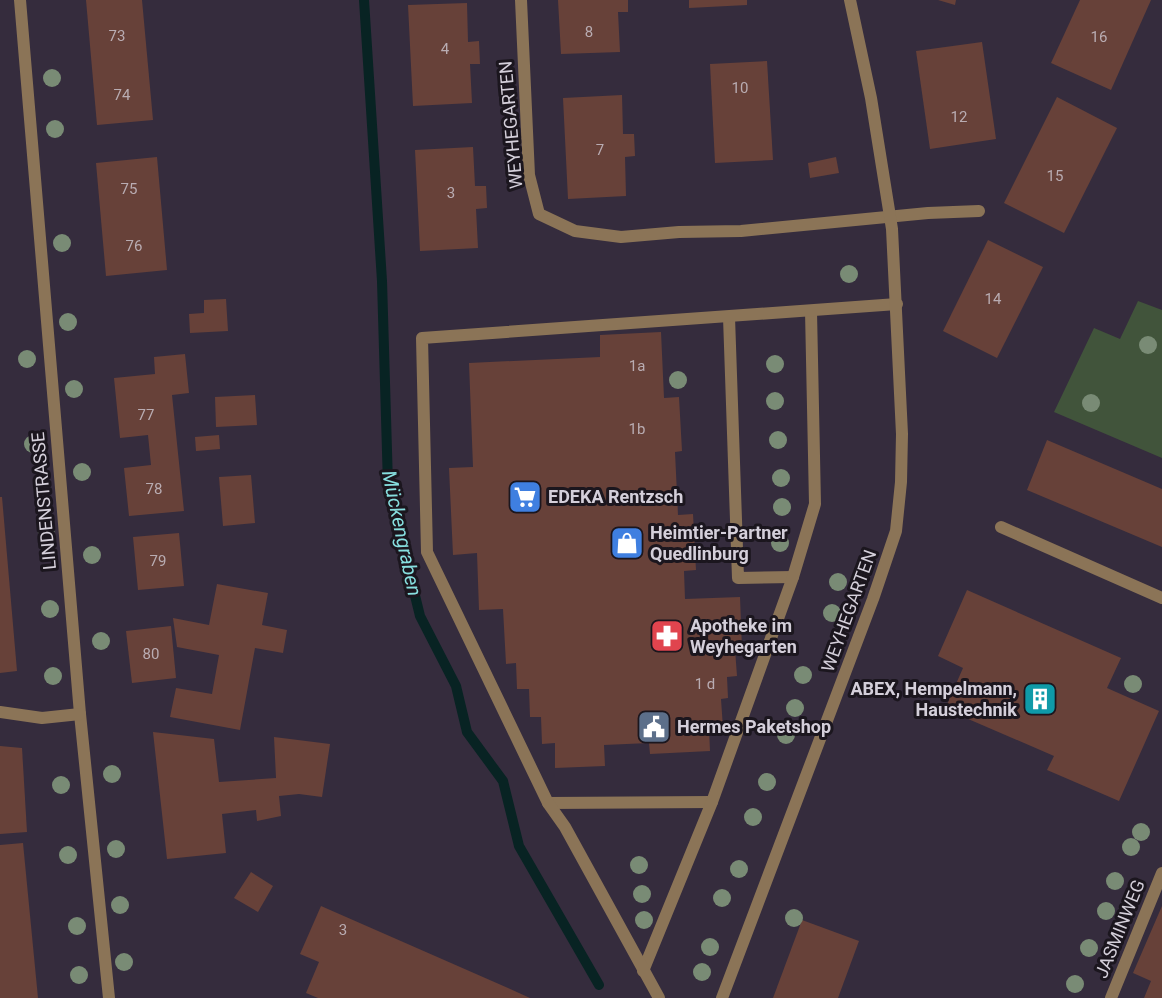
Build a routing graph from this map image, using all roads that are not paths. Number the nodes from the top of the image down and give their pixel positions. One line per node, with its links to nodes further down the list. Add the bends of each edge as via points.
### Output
1 (20, 0): 13 (street, LINDENSTRASSE)
2 (521, 0): 5 (street, WEYHEGARTEN, via 529,175 539,214 574,231 621,237 741,231)
3 (849, 0): 5 (street, WEYHEGARTEN, via 871,98)
4 (979, 211): 5 (street, WEYHEGARTEN)
5 (890, 216): 6 (street, WEYHEGARTEN)
6 (897, 304): 7 (street); 20 (street, WEYHEGARTEN, via 902,434 896,531)
7 (811, 311): 8 (street); 10 (street, via 815,504)
8 (729, 317): 10 (street, via 738,578); 15 (street, via 422,338 427,552)
9 (1001, 527): 11 (street)
10 (794, 577): 14 (street)
11 (1162, 598)
12 (0, 712): 13 (street, via 42,718)
13 (80, 714): 18 (street, LINDENSTRASSE)
14 (712, 802): 15 (street); 17 (street)
15 (548, 803): 17 (street)
16 (1162, 873): 21 (street, JASMINWEG)
17 (643, 971): 19 (street)
18 (110, 998)
19 (660, 998)
20 (723, 998)
21 (1111, 998)

